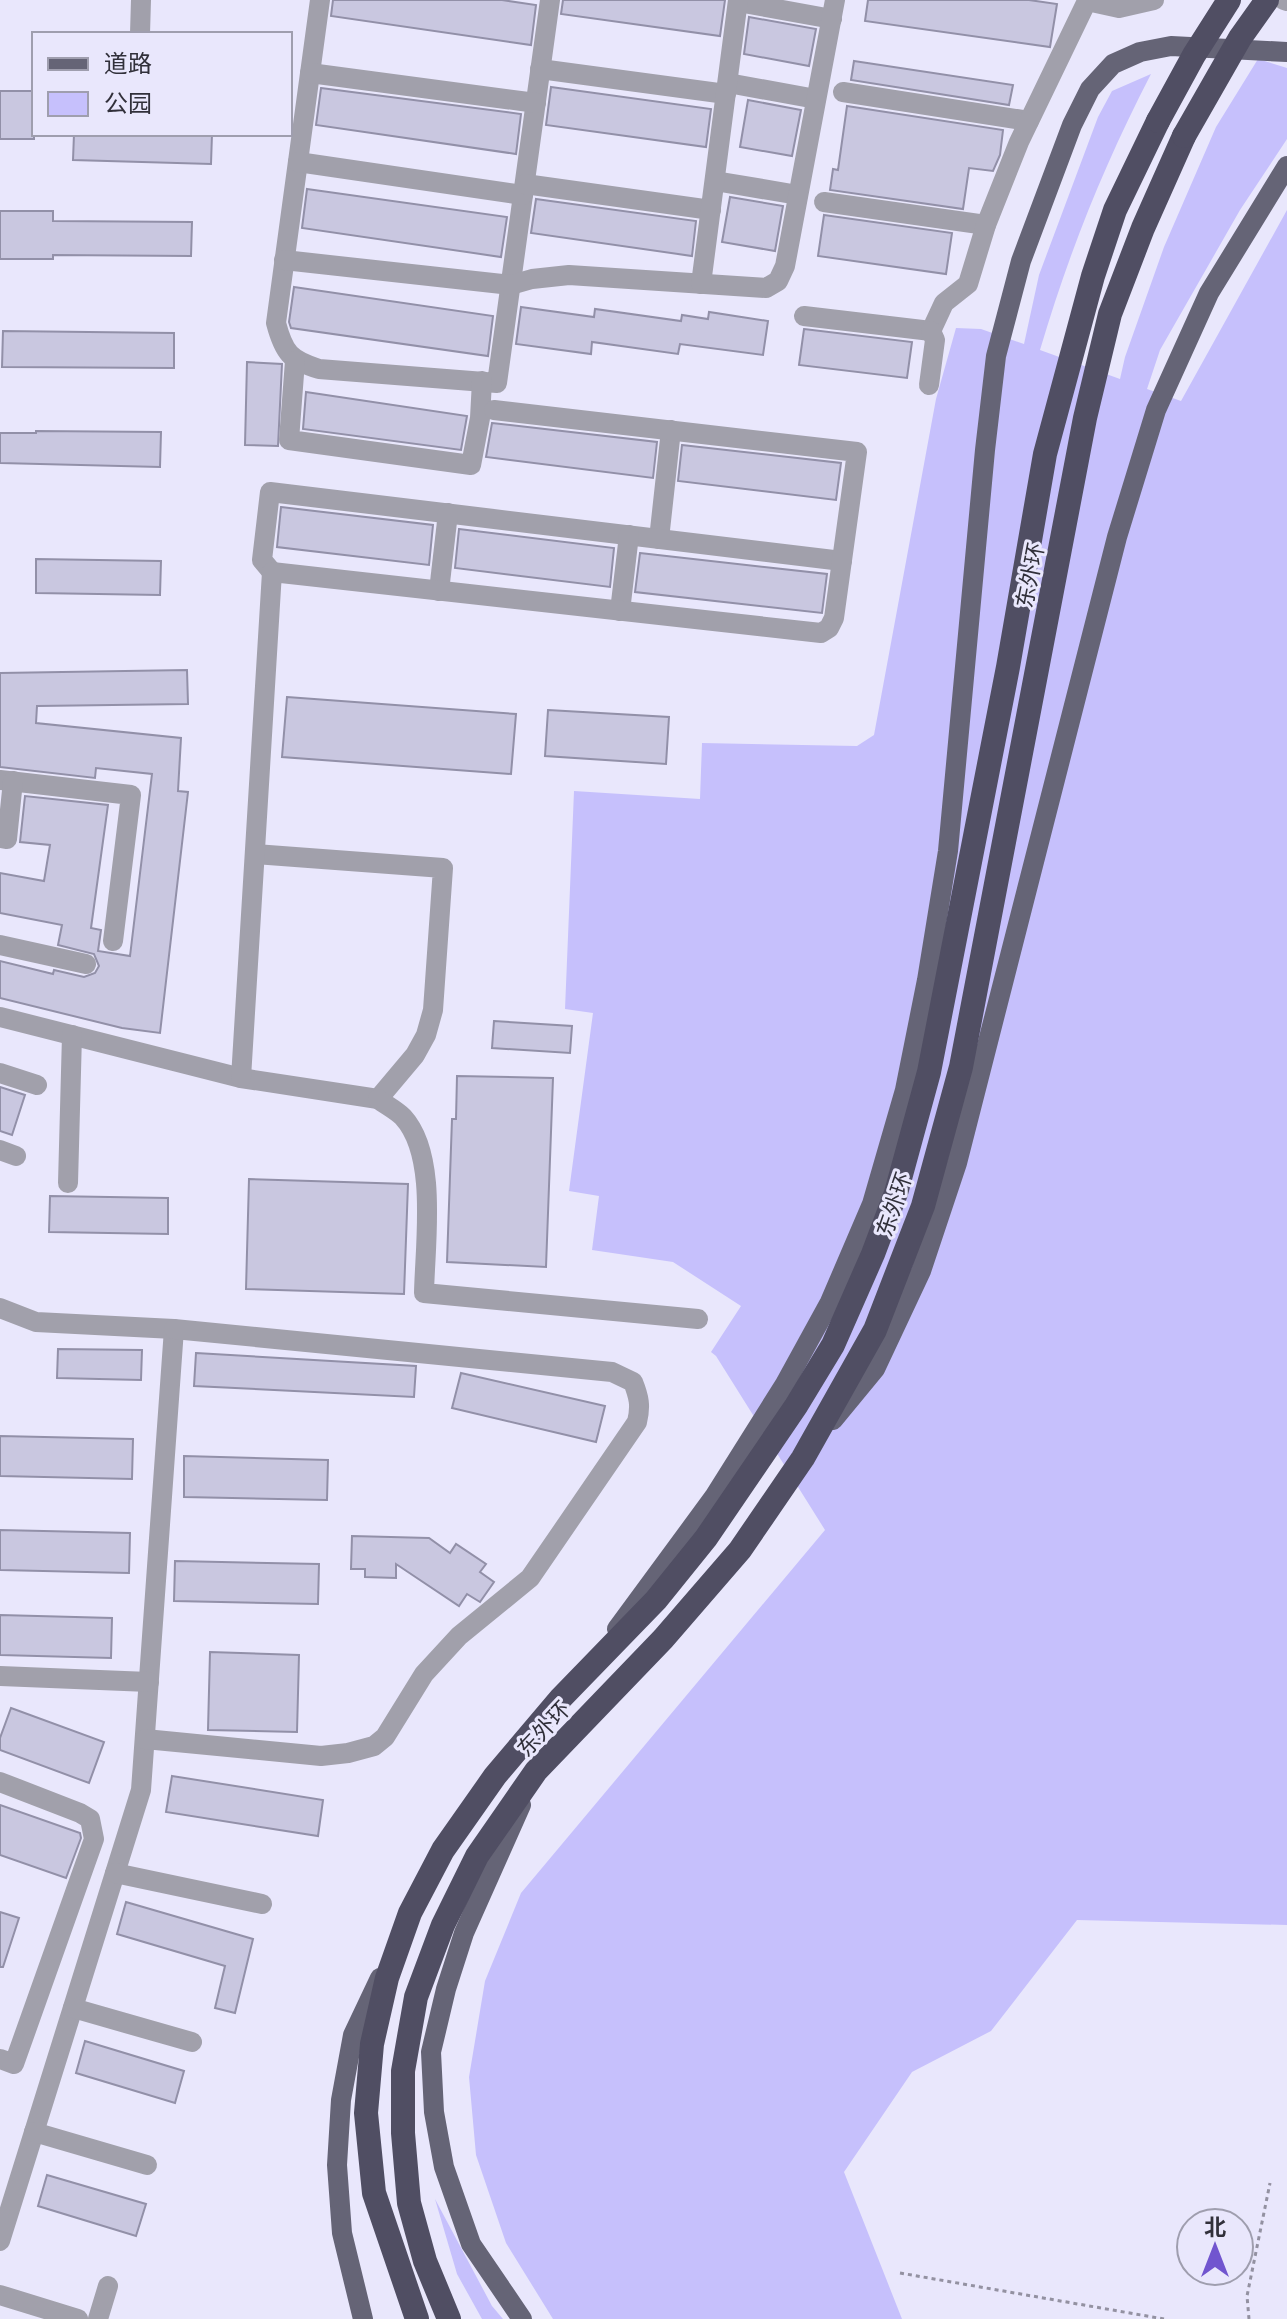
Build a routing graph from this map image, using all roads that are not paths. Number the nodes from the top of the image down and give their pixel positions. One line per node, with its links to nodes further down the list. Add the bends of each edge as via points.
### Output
1 (141, 0): 10 (street)
2 (320, 0): 13 (street)
3 (550, 0): 12 (street)
4 (1086, 0): 5 (street, via 1119,8); 18 (street)
5 (1154, 0)
6 (1229, 0): 61 (highway, 东外环, bridge, via 1158,121 1115,210 1093,276 1045,454 944,1002 896,1193 833,1345 796,1406 706,1538)
7 (1267, 0): 60 (highway, 东外环, bridge, via 1184,136 1110,314 1085,418 961,1067 923,1206 875,1330)
8 (738, 1): 9 (street); 14 (street)
9 (833, 9): 16 (street)
10 (140, 32)
11 (1287, 52): 61 (main road, via 1171,46 1140,52 1113,64 1097,80 1072,125 1021,261 996,356 948,851 905,1090 872,1204 830,1302 785,1384 714,1497)
12 (540, 69): 14 (street); 17 (street)
13 (310, 73): 17 (street); 19 (street)
14 (727, 88): 16 (street); 21 (street)
15 (843, 92): 18 (street)
16 (816, 99): 23 (street)
17 (536, 103): 22 (street)
18 (1029, 121): 26 (street)
19 (298, 162): 22 (street); 27 (street)
20 (1287, 166): 60 (main road, via 1209,293 1156,410 1117,537 957,1163 921,1271 875,1369)
21 (715, 181): 23 (street); 25 (street)
22 (524, 189): 25 (street); 29 (street)
23 (798, 195): 28 (street, via 778,281 766,288)
24 (824, 202): 26 (street)
25 (711, 210): 28 (street)
26 (986, 225): 31 (street, via 968,284 944,303)
27 (284, 260): 29 (street); 32 (street, via 276,323 281,342)
28 (701, 284): 29 (street, via 569,275)
29 (511, 285): 33 (street, via 497,383)
30 (804, 316): 31 (street)
31 (931, 331): 34 (street, via 935,340)
32 (295, 361): 33 (street, via 319,369); 33 (street, via 289,440 471,465)
33 (482, 381)
34 (929, 385)
35 (494, 410): 36 (street)
36 (671, 430): 39 (street); 40 (street, via 857,452)
37 (448, 513): 38 (street); 41 (street, via 270,492 262,560); 42 (street)
38 (629, 535): 39 (street); 43 (street)
39 (659, 539): 40 (street)
40 (842, 561): 43 (street, via 834,618 821,633)
41 (272, 572): 42 (street); 46 (street)
42 (439, 591): 43 (street)
43 (620, 611)
44 (6, 781): 45 (street, via 7,839); 47 (street, via 131,795)
45 (0, 838)
46 (255, 854): 53 (street); 55 (street, via 443,868 433,1010 426,1035)
47 (113, 941)
48 (0, 945): 49 (street)
49 (86, 964)
50 (0, 1017): 51 (street)
51 (72, 1035): 53 (street); 56 (street)
52 (0, 1073): 54 (street)
53 (241, 1078): 55 (street)
54 (37, 1085)
55 (378, 1099): 58 (street, via 403,1117 418,1140 426,1169 424,1293)
56 (68, 1183)
57 (0, 1308): 59 (street, via 36,1322)
58 (698, 1319)
59 (174, 1329): 63 (street); 64 (street, via 612,1372 633,1382 640,1404 637,1422 530,1578 459,1636 424,1674 374,1746 321,1756)
60 (803, 1458): 65 (highway, 东外环, via 740,1550)
61 (587, 1672): 69 (highway, 东外环, via 495,1776 443,1850)
62 (0, 1676): 63 (street)
63 (149, 1682): 64 (street)
64 (145, 1739): 67 (street, via 141,1790)
65 (536, 1771): 82 (highway, 东外环, via 477,1856 443,1925 416,1997 403,2071 409,2203); 83 (main road, via 464,1933 431,2052 444,2167 471,2244)
66 (0, 1782): 72 (street, via 90,1819 94,1839 14,2064)
67 (115, 1873): 68 (street); 70 (street)
68 (262, 1904)
69 (410, 1913): 80 (main road, via 353,2035 341,2100 337,2165 342,2233); 81 (highway, 东外环, via 372,2044 366,2113 374,2193)
70 (73, 2008): 71 (street); 73 (street)
71 (192, 2042)
72 (0, 2059)
73 (34, 2132): 74 (street); 75 (street)
74 (147, 2165)
75 (0, 2241)
76 (108, 2286): 79 (street)
77 (0, 2295): 78 (street)
78 (78, 2319)
79 (98, 2319)
80 (363, 2319)
81 (417, 2319)
82 (449, 2319)
83 (522, 2319)

